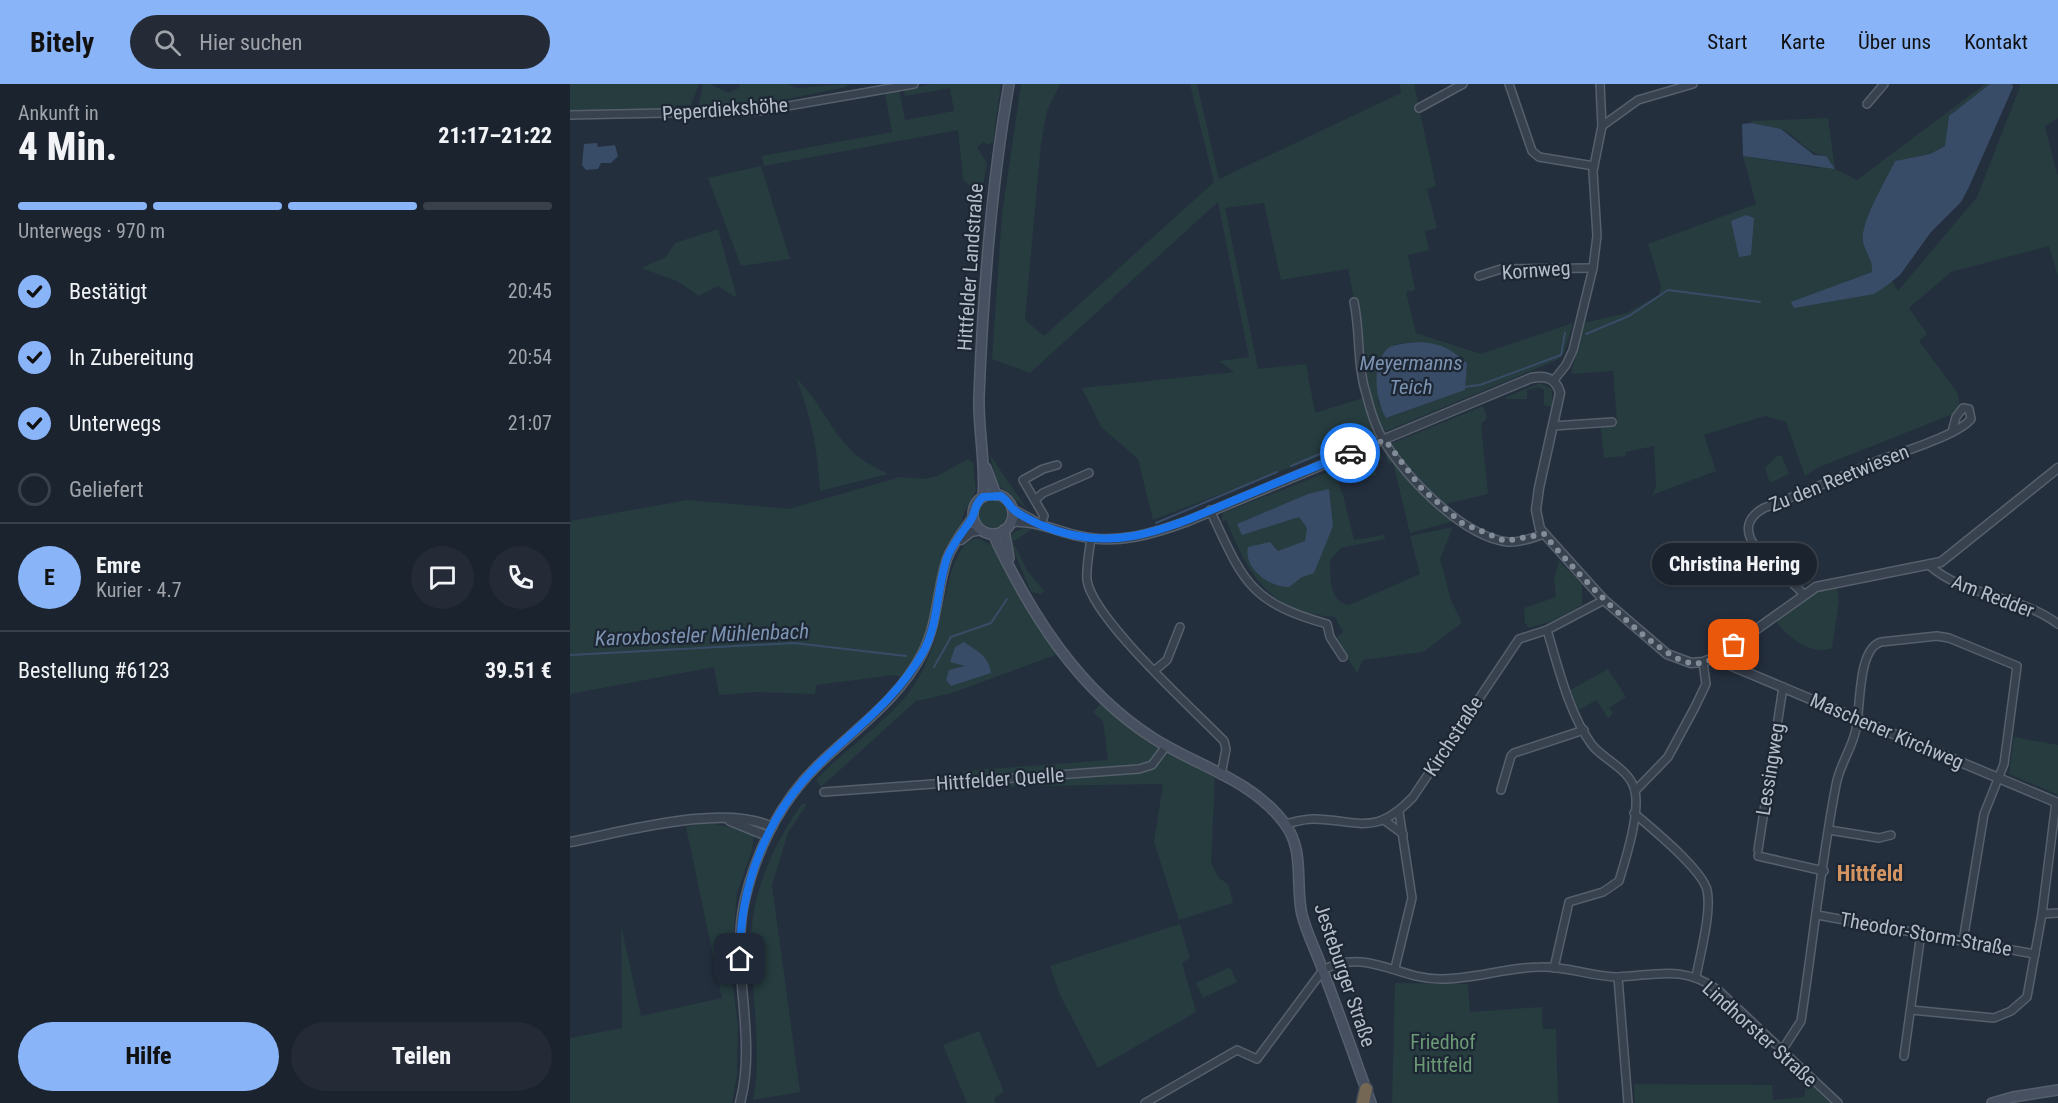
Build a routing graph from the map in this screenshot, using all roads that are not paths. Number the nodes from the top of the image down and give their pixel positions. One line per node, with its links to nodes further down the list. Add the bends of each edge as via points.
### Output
1 (914, 84): 10 (street, Peperdiekshöhe, via 759,111)
2 (1009, 84): 21 (main road, Hittfelder Landstraße, via 992,201 980,396)
3 (1463, 84): 9 (street)
4 (1509, 84): 12 (street, via 1532,151 1539,157)
5 (1600, 84): 11 (street)
6 (1693, 84): 11 (street, via 1638,100)
7 (1884, 84): 8 (street)
8 (1868, 104)
9 (1419, 108)
10 (570, 115)
11 (1602, 126): 12 (street)
12 (1594, 166): 13 (street, via 1597,236)
13 (1593, 268): 14 (street, Kornweg, via 1501,269); 16 (street, via 1573,350)
14 (1479, 276)
15 (1354, 302): 20 (street, via 1358,364 1366,397)
16 (1554, 380): 18 (street, via 1560,393); 20 (street, via 1531,378)
17 (1612, 422): 18 (street)
18 (1553, 426): 36 (street, via 1536,506 1538,524)
19 (1952, 432): 41 (street, Zu den Reetwiesen, via 1757,513 1751,531 1759,555)
20 (1385, 440): 29 (street); 36 (street, via 1422,489 1462,523 1505,541)
21 (982, 454): 25 (main road, Hittfelder Landstraße); 26 (main road, Hittfelder Landstraße)
22 (1057, 465): 27 (street, via 1023,480)
23 (2058, 468): 39 (street, via 1951,556)
24 (1089, 473): 27 (street)
25 (996, 495): 26 (main road); 28 (main road, via 1006,499)
26 (983, 497): 30 (main road, via 975,505)
27 (1035, 500): 32 (street, via 1044,516)
28 (1012, 509): 31 (main road); 32 (street)
29 (1210, 510): 37 (street, via 1143,536); 47 (street, via 1236,564 1256,590 1281,609 1327,624)
30 (973, 517): 33 (main road); 38 (street)
31 (1011, 522): 32 (street); 34 (main road)
32 (1041, 525): 37 (street)
33 (981, 530): 35 (main road); 38 (street, via 966,535)
34 (1004, 530): 35 (main road); 40 (main road)
35 (993, 534): 40 (main road)
36 (1544, 534): 42 (street)
37 (1091, 539): 49 (street, via 1087,567 1091,591 1112,626)
38 (947, 560): 65 (street, via 930,634 912,669 887,702 804,780)
39 (1930, 566): 41 (street, via 1827,583); 43 (street, Am Redder, via 1942,577 2032,609)
40 (1013, 575): 53 (main road, via 1048,634 1084,679 1113,709)
41 (1803, 594): 46 (street)
42 (1605, 600): 45 (street, Kirchstraße); 48 (street, via 1667,654 1683,662)
43 (2058, 624)
44 (1180, 627): 49 (street, via 1167,660)
45 (1547, 630): 52 (street, via 1564,685); 60 (street, Kirchstraße, via 1519,639)
46 (1719, 656): 48 (street); 50 (street, Maschener Kirchweg, via 1727,664)
47 (1342, 657)
48 (1703, 662): 57 (street, via 1706,684 1668,757)
49 (1155, 670): 54 (street, via 1224,741)
50 (1783, 687): 51 (street, Maschener Kirchweg); 71 (street, Lessingweg, via 1758,853)
51 (1858, 719): 55 (street, Maschener Kirchweg); 55 (street, via 1867,655 1874,644 1943,637 1998,658 2017,666); 66 (street, via 1836,782)
52 (1584, 730): 56 (street, via 1510,756); 57 (street, via 1593,746 1628,777)
53 (1166, 746): 54 (main road, Jesteburger Straße); 58 (street, Hittfelder Quelle, via 1152,765 1139,769)
54 (1221, 775): 64 (main road, Jesteburger Straße, via 1259,797)
55 (2000, 778): 59 (street, Maschener Kirchweg); 76 (street, via 1984,814)
56 (1501, 790)
57 (1635, 791): 61 (street)
58 (824, 792)
59 (2057, 802): 73 (street)
60 (1399, 812): 63 (street, Kirchstraße); 67 (street)
61 (1634, 813): 79 (street, via 1619,881 1603,892 1569,902); 82 (street, via 1703,880 1708,891)
62 (727, 819): 65 (street, via 753,819); 69 (street); 70 (street, via 682,820)
63 (1384, 820): 64 (street, Kirchstraße, via 1369,825 1311,819); 67 (street)
64 (1285, 824): 80 (main road, Jesteburger Straße, via 1298,851 1303,917)
65 (772, 827): 69 (street)
66 (1829, 830): 68 (street, via 1879,838); 71 (street)
67 (1403, 834): 78 (street, via 1412,898)
68 (1891, 835)
69 (767, 836): 88 (street, via 749,882 741,925 747,1060)
70 (570, 842)
71 (1824, 871): 74 (street)
72 (2058, 913): 73 (street)
73 (2042, 914): 77 (street)
74 (1817, 915): 75 (street, Theodor-Storm-Straße); 84 (street, via 1801,1021)
75 (1921, 933): 76 (street, Theodor-Storm-Straße); 83 (street)
76 (1963, 941): 77 (street, Theodor-Storm-Straße)
77 (2035, 954): 83 (street, via 2027,997 2000,1016)
78 (1395, 968): 79 (street, Lindhorster Straße, via 1415,976 1443,979); 80 (street, Lindhorster Straße, via 1359,962 1336,963)
79 (1554, 968): 81 (street, Lindhorster Straße)
80 (1323, 970): 86 (main road, Jesteburger Straße); 89 (street, via 1257,1059 1237,1050)
81 (1618, 976): 82 (street, Lindhorster Straße, via 1672,972); 92 (street)
82 (1696, 977): 84 (street, Lindhorster Straße, via 1718,990)
83 (1911, 1010): 85 (street)
84 (1781, 1052): 93 (street, Lindhorster Straße)
85 (1904, 1056)
86 (1366, 1089): 90 (highway); 91 (main road, Jesteburger Straße)
87 (2058, 1090): 94 (main road)
88 (740, 1103)
89 (1145, 1103)
90 (1363, 1103)
91 (1371, 1103)
92 (1628, 1103)
93 (1838, 1103)
94 (1992, 1103)

